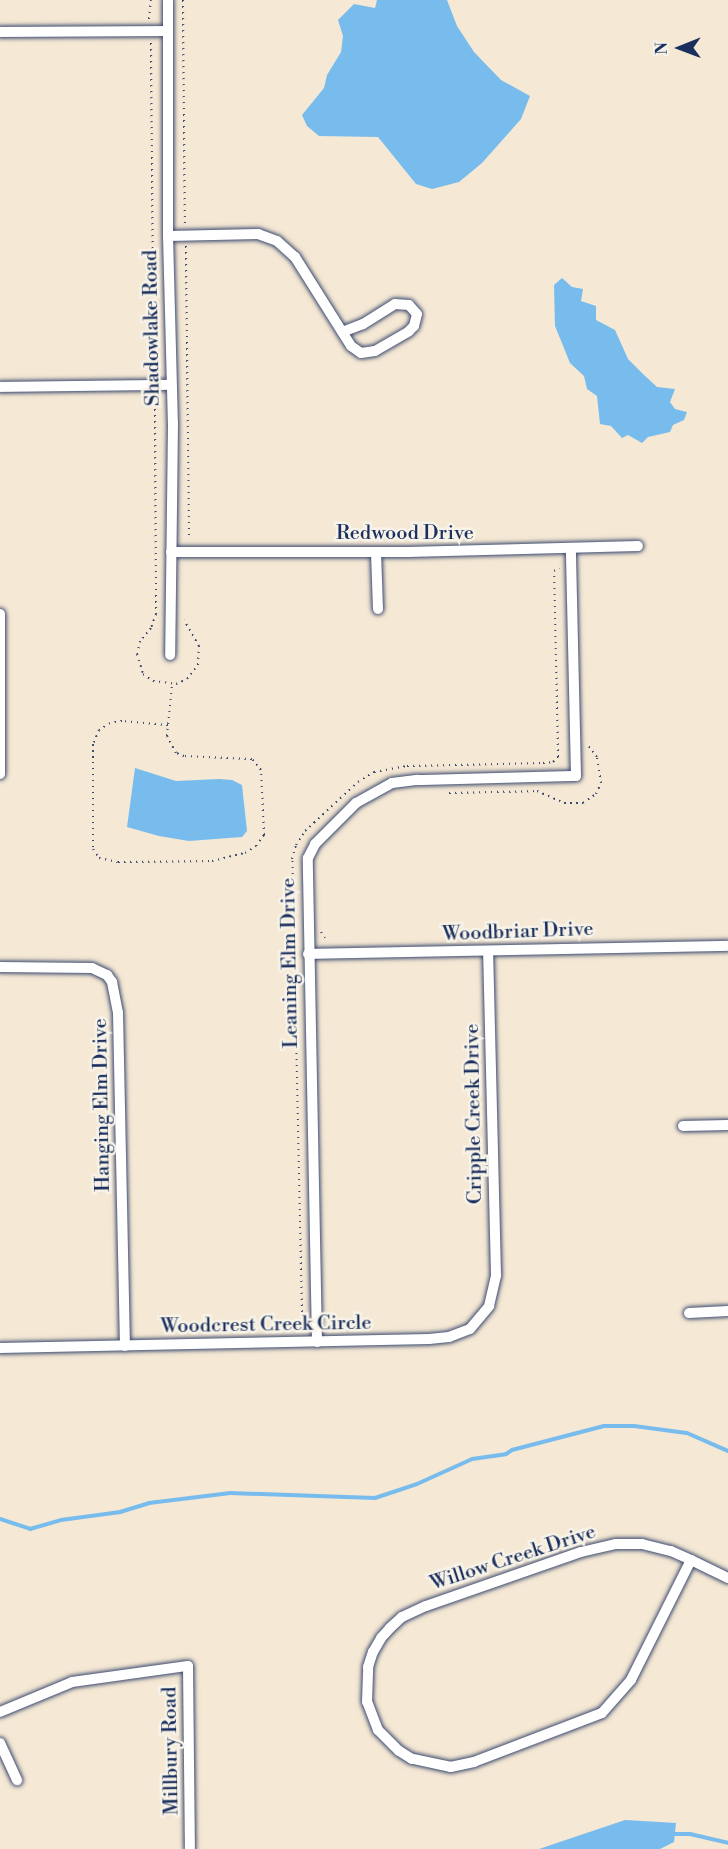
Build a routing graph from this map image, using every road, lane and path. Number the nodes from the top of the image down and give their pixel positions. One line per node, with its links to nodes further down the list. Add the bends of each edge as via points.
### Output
1 (168, 0): 2 (street, Shadowlake Road)
2 (168, 31): 3 (street); 4 (street, Shadowlake Road)
3 (0, 32)
4 (168, 236): 5 (street, via 258,234 277,241 296,257); 6 (street, Shadowlake Road)
5 (342, 332): 5 (street, via 355,350 369,353 409,331 417,314 409,305 396,304)
6 (170, 385): 7 (street); 10 (street, Shadowlake Road)
7 (0, 387)
8 (638, 546): 9 (street, Redwood Drive)
9 (571, 549): 11 (street, Redwood Drive); 25 (street, Leaning Elm Drive, via 576,776 402,781 363,798 310,852 306,866)
10 (171, 552): 11 (street, Redwood Drive); 15 (street, Shadowlake Road)
11 (376, 552): 13 (street)
12 (555, 571): 32 (path, Leaning Elm Drive, via 558,757 543,764 407,766 374,772 305,831 296,845 292,859)
13 (378, 609)
14 (0, 614): 19 (street)
15 (170, 655)
16 (171, 685): 17 (path)
17 (168, 725): 17 (path, via 122,721 99,730 93,744 93,849 99,858 118,862 212,861 245,853 264,835 261,770 252,759 176,753 167,736)
18 (586, 744): 20 (path, via 597,757 601,783 596,794 583,803 564,803 537,791)
19 (0, 774)
20 (443, 793)
21 (320, 928): 22 (path, Leaning Elm Drive)
22 (325, 938)
23 (728, 946): 24 (street, Woodbriar Drive)
24 (488, 952): 25 (street, Woodbriar Drive); 29 (street, Cripple Creek Drive)
25 (308, 954): 33 (street, Leaning Elm Drive)
26 (0, 967): 34 (street, Hanging Elm Drive, via 92,968 112,982 118,1013)
27 (728, 1125): 28 (street)
28 (683, 1126)
29 (496, 1275): 33 (street, Woodcrest Creek Circle, via 489,1306 477,1323 459,1334 429,1339)
30 (728, 1311): 31 (street)
31 (689, 1313)
32 (302, 1318)
33 (317, 1342): 34 (street, Woodcrest Creek Circle)
34 (124, 1346): 35 (street, Woodcrest Creek Circle)
35 (0, 1348)
36 (691, 1560): 36 (street, Willow Creek Drive, via 631,1680 612,1704 593,1718 463,1766 443,1767 412,1759 378,1730 368,1702 368,1667 381,1638 402,1617 598,1546 642,1544); 37 (street, Willow Creek Drive)
37 (728, 1578)
38 (0, 1712): 41 (street, Millbury Road, via 72,1682 188,1666)
39 (0, 1743): 40 (street)
40 (17, 1780)
41 (190, 1849)

